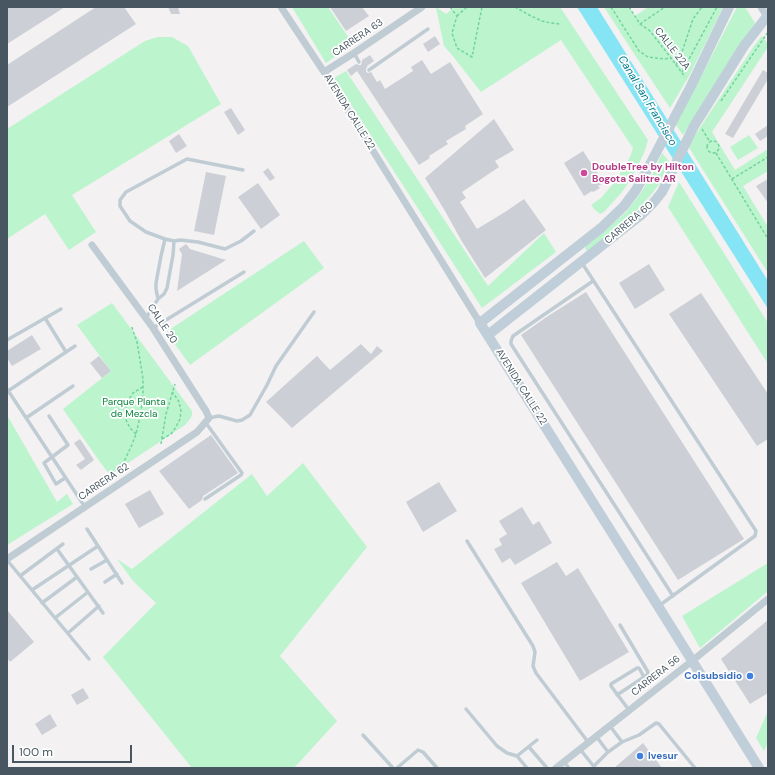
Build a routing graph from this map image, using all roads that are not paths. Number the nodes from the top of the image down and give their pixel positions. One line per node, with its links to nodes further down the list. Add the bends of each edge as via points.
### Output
1 (281, 7): 10 (street, AVENIDA CALLE 22)
2 (422, 7): 7 (street, CARRERA 63)
3 (729, 7): 16 (street, CARRERA 60, via 636,190 624,206 601,228)
4 (761, 7): 5 (street)
5 (768, 16): 17 (street, CARRERA 60, via 744,46 662,192 646,210)
6 (428, 29): 9 (lane)
7 (354, 53): 8 (lane); 10 (street, CARRERA 63)
8 (360, 62)
9 (369, 70)
10 (324, 72): 25 (street, AVENIDA CALLE 22)
11 (243, 170): 13 (lane, via 187,158 126,192 120,200 120,206 130,221 146,232)
12 (254, 231): 14 (lane, via 242,241 225,249 198,242)
13 (165, 239): 14 (lane); 20 (lane, via 156,283)
14 (174, 241): 20 (lane, via 167,288)
15 (92, 245): 24 (street, CALLE 20)
16 (573, 250): 17 (street); 25 (street, CARRERA 60)
17 (581, 262): 19 (lane); 27 (street, CARRERA 60)
18 (244, 272): 26 (lane)
19 (593, 281): 56 (lane, via 513,336 511,344); 56 (lane, via 756,531 755,536)
20 (158, 300): 24 (lane)
21 (61, 309): 23 (lane)
22 (314, 312): 35 (lane, via 276,366 250,415 237,421 219,416)
23 (45, 318): 28 (lane); 30 (lane)
24 (146, 318): 26 (street, CALLE 20)
25 (480, 323): 27 (street, AVENIDA CALLE 22)
26 (153, 328): 35 (street, CALLE 20, via 206,411)
27 (488, 335): 60 (street, AVENIDA CALLE 22)
28 (7, 340)
29 (75, 346): 30 (lane)
30 (66, 352): 32 (lane)
31 (73, 386): 34 (lane)
32 (7, 390): 34 (lane)
33 (49, 416): 36 (lane, via 68,445)
34 (26, 418): 36 (lane)
35 (207, 421): 38 (lane, via 242,474); 39 (street, CARRERA 62, via 197,432)
36 (52, 457): 37 (lane); 37 (lane, via 44,463 56,484)
37 (65, 478): 39 (lane)
38 (205, 499)
39 (85, 507): 45 (street, CARRERA 62)
40 (87, 529): 43 (lane)
41 (467, 541): 75 (lane, via 533,646 533,666 536,673)
42 (63, 544): 44 (lane)
43 (98, 546): 46 (lane); 47 (lane)
44 (57, 549): 47 (lane); 50 (lane)
45 (7, 560): 50 (lane)
46 (107, 560): 48 (lane); 49 (lane)
47 (69, 566): 51 (lane); 54 (lane)
48 (91, 569)
49 (117, 574): 52 (lane); 53 (lane)
50 (20, 576): 54 (lane)
51 (78, 577): 55 (lane); 58 (lane)
52 (105, 582)
53 (122, 583)
54 (32, 590): 58 (lane)
55 (88, 592): 59 (lane); 62 (lane)
56 (673, 596): 60 (lane)
57 (768, 599): 66 (street, CARRERA 56)
58 (42, 603): 62 (lane)
59 (99, 606): 61 (lane); 64 (lane)
60 (658, 606): 66 (street, AVENIDA CALLE 22)
61 (103, 613)
62 (55, 618): 64 (lane)
63 (620, 625): 67 (lane, via 648,671)
64 (68, 634): 65 (lane)
65 (89, 660)
66 (692, 661): 70 (street, CARRERA 56); 91 (street, AVENIDA CALLE 22)
67 (644, 677): 68 (lane); 68 (lane, via 637,668 611,684)
68 (617, 695): 70 (lane)
69 (466, 709): 80 (lane, via 501,749)
70 (629, 710): 71 (street, CARRERA 56)
71 (610, 726): 73 (street, CARRERA 56); 76 (lane)
72 (363, 735): 83 (lane)
73 (596, 736): 75 (street, CARRERA 56); 79 (lane)
74 (537, 740): 77 (lane)
75 (588, 742): 78 (street, CARRERA 56)
76 (622, 742): 79 (lane); 90 (lane, via 658,723)
77 (529, 747): 80 (lane); 87 (lane)
78 (580, 749): 81 (street, CARRERA 56); 82 (lane)
79 (608, 752): 82 (lane)
80 (517, 756): 86 (lane)
81 (564, 762): 88 (street, CARRERA 56); 89 (lane)
82 (595, 767)
83 (393, 768)
84 (397, 768): 85 (lane, via 418,750)
85 (437, 768)
86 (527, 768)
87 (547, 768)
88 (556, 768)
89 (569, 768)
90 (695, 768)
91 (759, 768)

